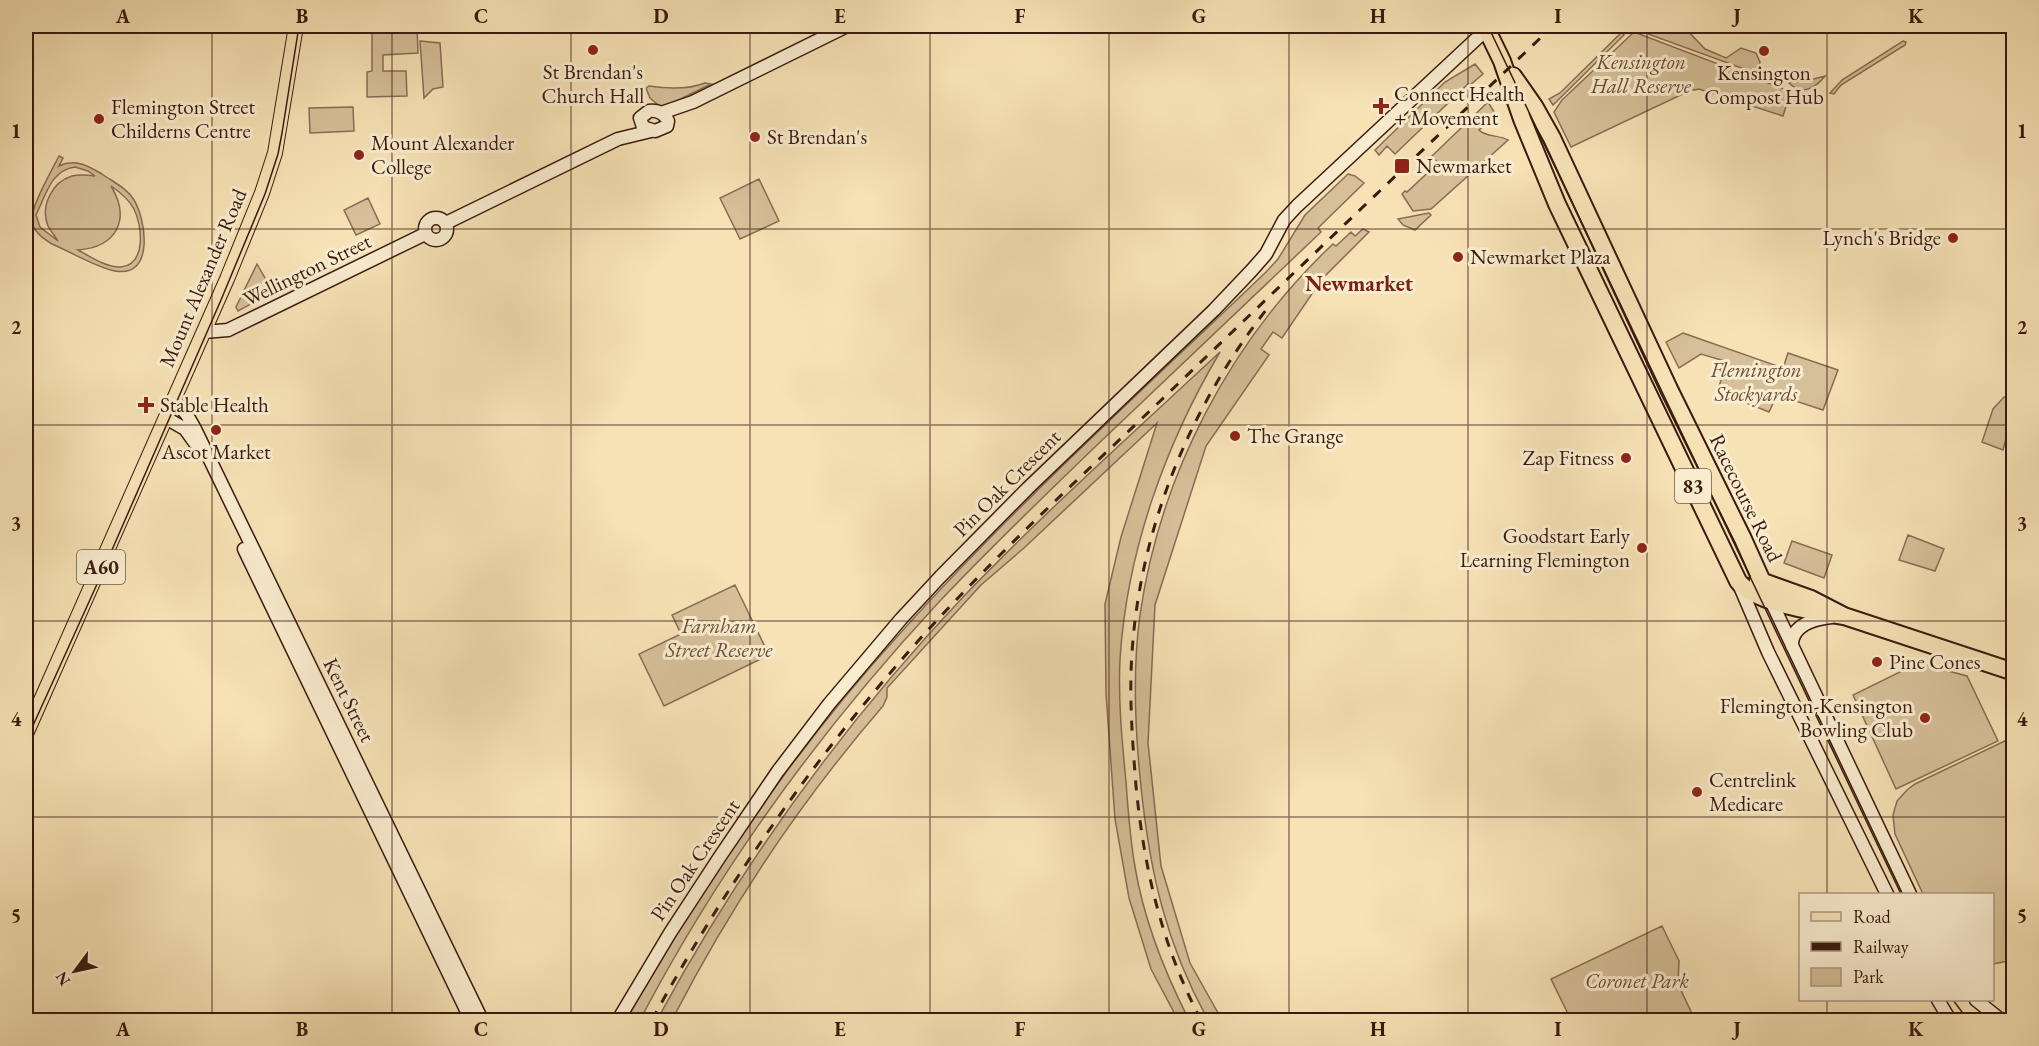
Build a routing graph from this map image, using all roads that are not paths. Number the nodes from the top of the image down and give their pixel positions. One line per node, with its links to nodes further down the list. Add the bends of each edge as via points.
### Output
1 (296, 26): 13 (main road, Mount Alexander Road / A60, via 269,173)
2 (847, 26): 5 (street)
3 (1486, 27): 4 (highway, Racecourse Road / 83); 33 (street, Pin Oak Crescent, via 1297,206 1281,225 1266,254 1237,286 1028,488 901,619 778,771 670,933)
4 (1502, 61): 11 (highway, Racecourse Road / 83, via 1543,120); 12 (highway, Racecourse Road / 83)
5 (693, 102): 6 (street); 8 (street)
6 (661, 113): 7 (street, via 649,111); 8 (street)
7 (640, 121): 9 (street); 10 (street)
8 (668, 124): 9 (street, via 662,130)
9 (651, 131): 10 (street)
10 (618, 139): 13 (street, Wellington Street, via 446,224 446,234 440,239 433,240 426,234 228,330)
11 (1573, 184): 12 (highway); 14 (highway, Racecourse Road / 83)
12 (1552, 194): 16 (highway, Racecourse Road / 83)
13 (204, 332): 15 (main road, Mount Alexander Road / A60)
14 (1669, 389): 16 (highway); 19 (highway, Racecourse Road / 83)
15 (174, 399): 17 (main road, Mount Alexander Road / A60); 32 (street, Kent Street, via 195,429)
16 (1652, 401): 18 (highway, Racecourse Road / 83)
17 (166, 418): 24 (main road, Mount Alexander Road / A60); 31 (street, Kent Street, via 185,429 193,440)
18 (1737, 579): 19 (highway); 20 (highway, via 1748,590); 26 (street, Racecourse Road)
19 (1762, 581): 20 (highway, Racecourse Road); 21 (highway, via 1811,598)
20 (1770, 599): 21 (highway); 22 (street, Racecourse Road)
21 (1843, 616): 22 (street, via 1804,624 1793,636); 23 (highway)
22 (1792, 646): 25 (street, Racecourse Road)
23 (2013, 672)
24 (26, 734)
25 (1872, 814): 26 (street); 28 (street, Racecourse Road)
26 (1852, 824): 27 (street, Racecourse Road)
27 (1886, 893)
28 (1910, 893)
29 (1939, 1001): 34 (street)
30 (1978, 1001): 35 (street)
31 (471, 1020)
32 (482, 1020)
33 (618, 1020)
34 (1950, 1020)
35 (2001, 1020)

